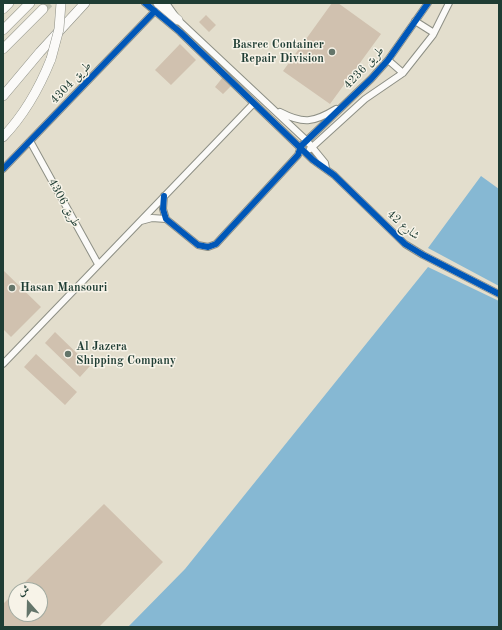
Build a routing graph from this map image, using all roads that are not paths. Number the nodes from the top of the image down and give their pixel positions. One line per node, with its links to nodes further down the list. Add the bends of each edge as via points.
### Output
1 (9, 3): 11 (highway)
2 (30, 3): 16 (highway)
3 (61, 3): 27 (highway, bridge, via 59,29 40,86 14,126)
4 (85, 3): 13 (highway)
5 (90, 3): 13 (highway)
6 (145, 3): 10 (street, شارع 42)
7 (166, 3): 14 (street, شارع 42)
8 (428, 3): 15 (street, طريق 4236)
9 (449, 3): 17 (street, طريق 4236)
10 (156, 7): 14 (highway); 20 (street, شارع 42); 28 (street, طريق 4304)
11 (3, 9)
12 (43, 9): 18 (highway)
13 (72, 18): 23 (highway)
14 (178, 20): 19 (street, شارع 42)
15 (416, 21): 17 (street); 21 (street, طريق 4236)
16 (3, 30)
17 (434, 33): 22 (street, طريق 4236)
18 (3, 49)
19 (212, 51): 20 (street); 26 (street, شارع 42)
20 (206, 57): 25 (street, شارع 42)
21 (388, 60): 22 (street); 24 (street, طريق 4236)
22 (403, 73): 31 (street, طريق 4236, via 365,99)
23 (3, 96)
24 (347, 102): 26 (street, via 323,117 306,122); 29 (street, طريق 4236)
25 (254, 103): 30 (street, شارع 42); 36 (street)
26 (272, 107): 29 (street, شارع 42)
27 (3, 137)
28 (30, 141): 35 (street, طريق 4304); 39 (street, طريق 4306)
29 (307, 141): 30 (street); 31 (street, شارع 42)
30 (301, 146): 32 (street, شارع 42); 33 (street)
31 (312, 147): 32 (street); 34 (street, شارع 42)
32 (306, 152): 33 (street); 34 (street, شارع 42, via 320,166)
33 (298, 155): 37 (street, via 216,244 208,247 198,245)
34 (326, 168): 40 (street, شارع 42, via 405,244)
35 (3, 169)
36 (164, 196): 37 (street, via 163,209); 38 (street)
37 (166, 219): 38 (street, via 152,218)
38 (140, 221): 39 (street)
39 (98, 264): 41 (street)
40 (499, 294)
41 (3, 364)

